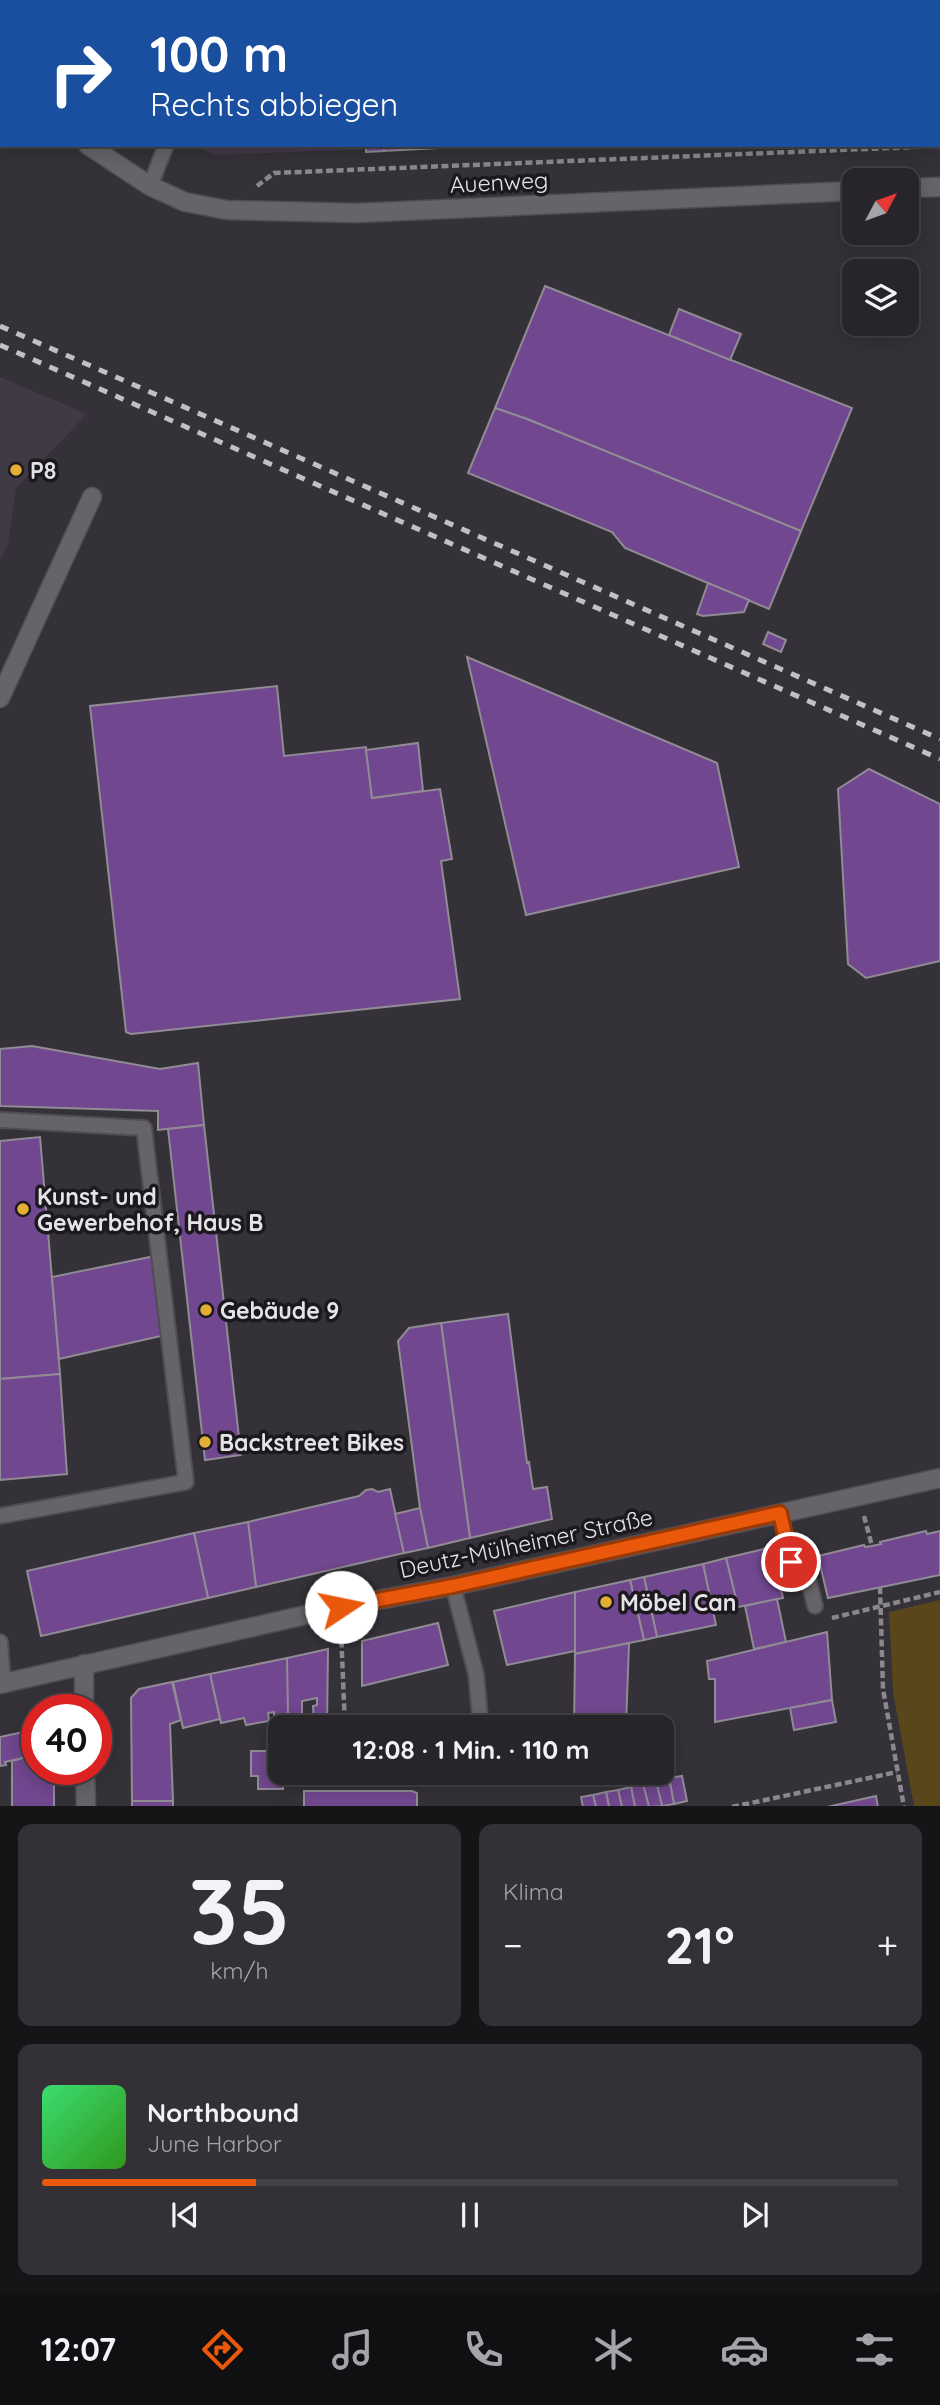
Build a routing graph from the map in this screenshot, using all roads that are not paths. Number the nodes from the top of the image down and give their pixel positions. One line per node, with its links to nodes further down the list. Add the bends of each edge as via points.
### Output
1 (91, 147): 3 (street, Auenweg)
2 (165, 147): 3 (lane)
3 (150, 186): 6 (street, Auenweg, via 185,202 227,210 357,213)
4 (940, 187): 5 (street)
5 (919, 188)
6 (842, 192)
7 (92, 497): 8 (street)
8 (0, 698)
9 (0, 1120): 12 (lane, via 144,1128 186,1482)
10 (940, 1478): 11 (street, Deutz-Mülheimer Straße)
11 (780, 1513): 13 (street, Deutz-Mülheimer Straße); 14 (lane, via 791,1562 806,1570)
12 (0, 1516)
13 (453, 1586): 16 (street, Deutz-Mülheimer Straße); 19 (lane, via 476,1674)
14 (815, 1606)
15 (0, 1642): 17 (lane)
16 (84, 1664): 17 (street, Deutz-Mülheimer Straße); 18 (street)
17 (2, 1683)
18 (84, 1694)
19 (480, 1715)
20 (85, 1785): 21 (street)
21 (86, 1806)

